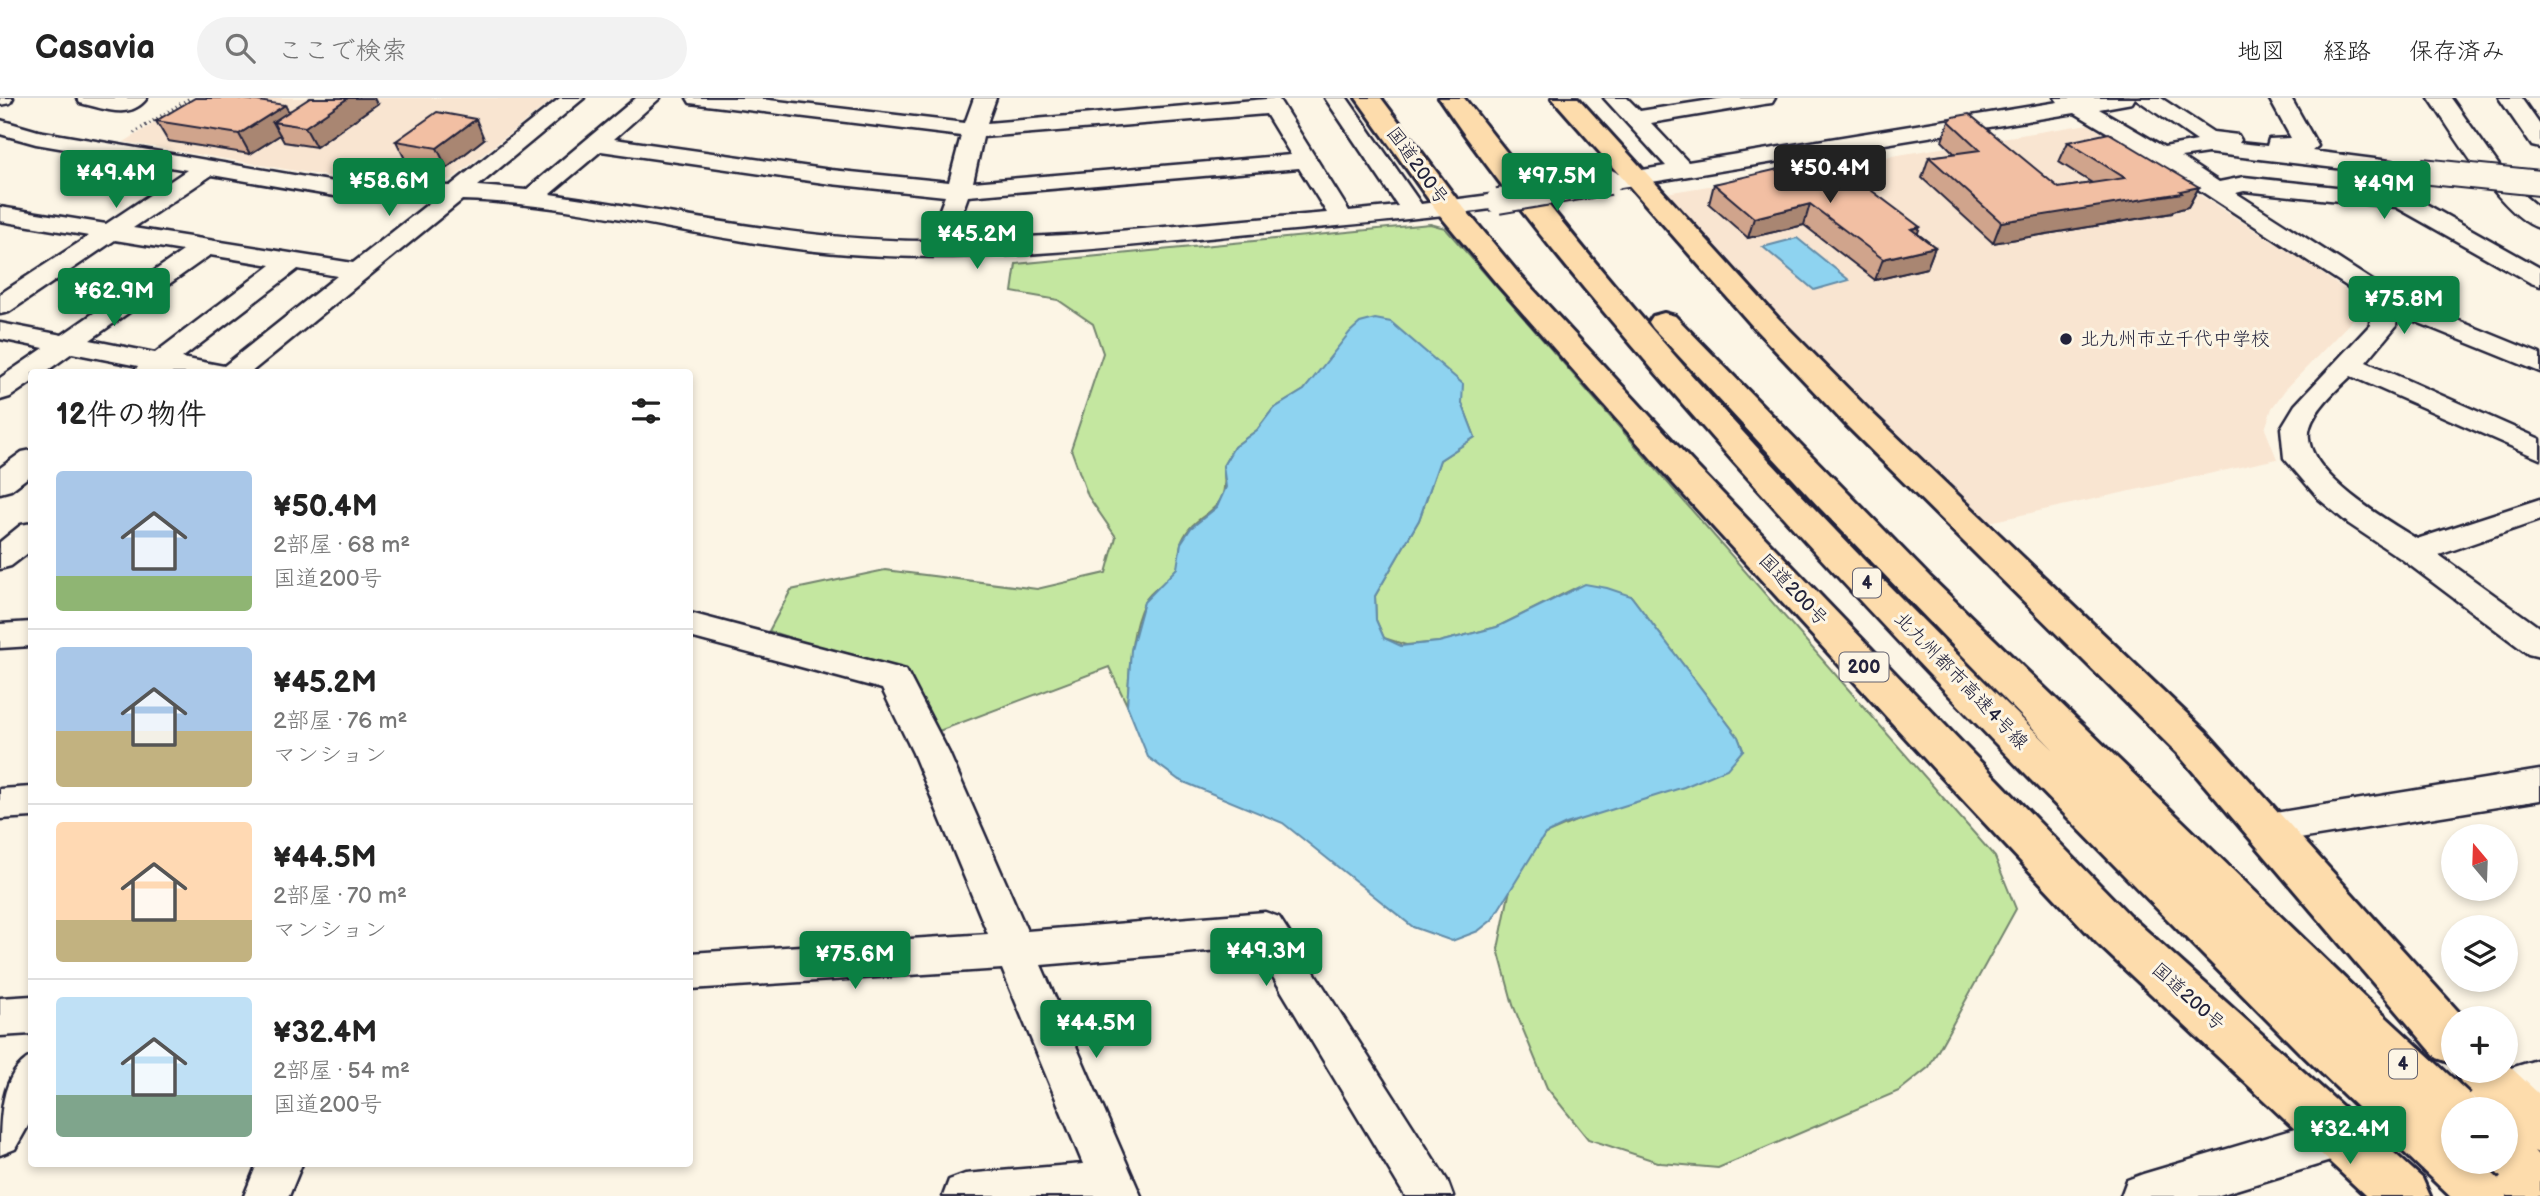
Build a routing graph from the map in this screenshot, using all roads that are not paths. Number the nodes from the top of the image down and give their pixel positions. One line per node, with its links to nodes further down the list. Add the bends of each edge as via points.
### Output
1 (88, 98): 2 (street, via 122,106)
2 (136, 98)
3 (573, 98): 36 (street)
4 (649, 98): 27 (street)
5 (698, 98): 25 (street)
6 (985, 98): 25 (street)
7 (1336, 98): 38 (street)
8 (1368, 98): 38 (highway, 国道200号 / 200)
9 (1451, 98): 79 (highway, 北九州都市高速4号線 / 4, via 1615,306 1982,706)
10 (1480, 98): 79 (highway, 北九州都市高速4号線 / 4, via 1645,301 1791,460)
11 (1564, 98): 32 (highway)
12 (1615, 98): 23 (street)
13 (1764, 98): 19 (street)
14 (2124, 98): 21 (street)
15 (2147, 98): 16 (street, via 2207,138 2307,146)
16 (2280, 98)
17 (2440, 98): 41 (street, via 2507,193)
18 (2510, 98): 20 (street); 26 (street)
19 (1732, 101): 23 (street)
20 (2540, 101)
21 (2072, 102): 28 (street); 31 (street)
22 (1269, 103): 25 (street); 29 (street)
23 (1634, 119): 31 (street)
24 (0, 127): 30 (street)
25 (973, 131): 34 (street)
26 (2540, 141)
27 (595, 143): 34 (street); 37 (street)
28 (2160, 154): 33 (street, bridge, via 2208,146); 35 (street)
29 (1308, 160): 34 (street); 39 (street)
30 (206, 168): 36 (street, via 340,190); 42 (street)
31 (1682, 169): 32 (street)
32 (1622, 180): 38 (street, bridge); 74 (highway, via 2192,743)
33 (2540, 183)
34 (959, 190): 44 (street)
35 (2215, 190): 47 (street, via 2244,184 2402,200); 48 (street)
36 (456, 192): 37 (street); 46 (street)
37 (531, 198): 44 (street, via 713,231 850,247)
38 (1432, 211): 39 (street); 87 (highway, 国道200号 / 200, via 1508,279 1685,475 2113,929)
39 (1342, 218): 44 (street, via 1029,248)
40 (6, 221): 42 (street)
41 (2540, 221)
42 (111, 232): 43 (street); 49 (street)
43 (205, 247): 45 (street); 51 (street)
44 (937, 249)
45 (293, 261): 46 (street); 54 (street)
46 (360, 272): 57 (street)
47 (2540, 278)
48 (2384, 299): 52 (street); 53 (street, via 2382,326)
49 (0, 306)
50 (0, 331): 51 (street)
51 (67, 344): 54 (street); 55 (street)
52 (2540, 364)
53 (2348, 365): 60 (street); 65 (street, via 2309,405 2295,428 2299,458 2360,517)
54 (153, 367): 56 (street)
55 (31, 369)
56 (175, 369)
57 (238, 369)
58 (28, 371): 59 (street)
59 (0, 390)
60 (2540, 450)
61 (28, 462): 62 (street)
62 (0, 483)
63 (2540, 509): 65 (street)
64 (28, 537): 66 (street)
65 (2414, 552): 70 (street)
66 (13, 554)
67 (693, 626): 75 (street, via 894,679)
68 (28, 634): 69 (street)
69 (0, 636)
70 (2540, 645)
71 (2540, 785): 74 (street)
72 (28, 802): 73 (street)
73 (0, 804)
74 (2269, 829): 80 (highway)
75 (1016, 950): 76 (street); 90 (street); 94 (street, via 1265,929)
76 (693, 971)
77 (28, 1015): 78 (street)
78 (0, 1017)
79 (2335, 1027): 84 (highway, 北九州都市高速4号線 / 4, bridge); 97 (highway, 北九州都市高速4号線 / 4, bridge)
80 (2441, 1027)
81 (28, 1083): 86 (street)
82 (2497, 1083): 87 (street)
83 (2508, 1083): 85 (highway)
84 (2441, 1102)
85 (2540, 1129)
86 (0, 1134)
87 (2340, 1135): 95 (street); 96 (highway, 国道200号 / 200)
88 (279, 1167): 92 (street)
89 (2518, 1171): 91 (highway)
90 (1116, 1190): 93 (street)
91 (2540, 1192)
92 (267, 1196)
93 (965, 1196)
94 (1431, 1196)
95 (2143, 1196)
96 (2403, 1196)
97 (2483, 1196)

